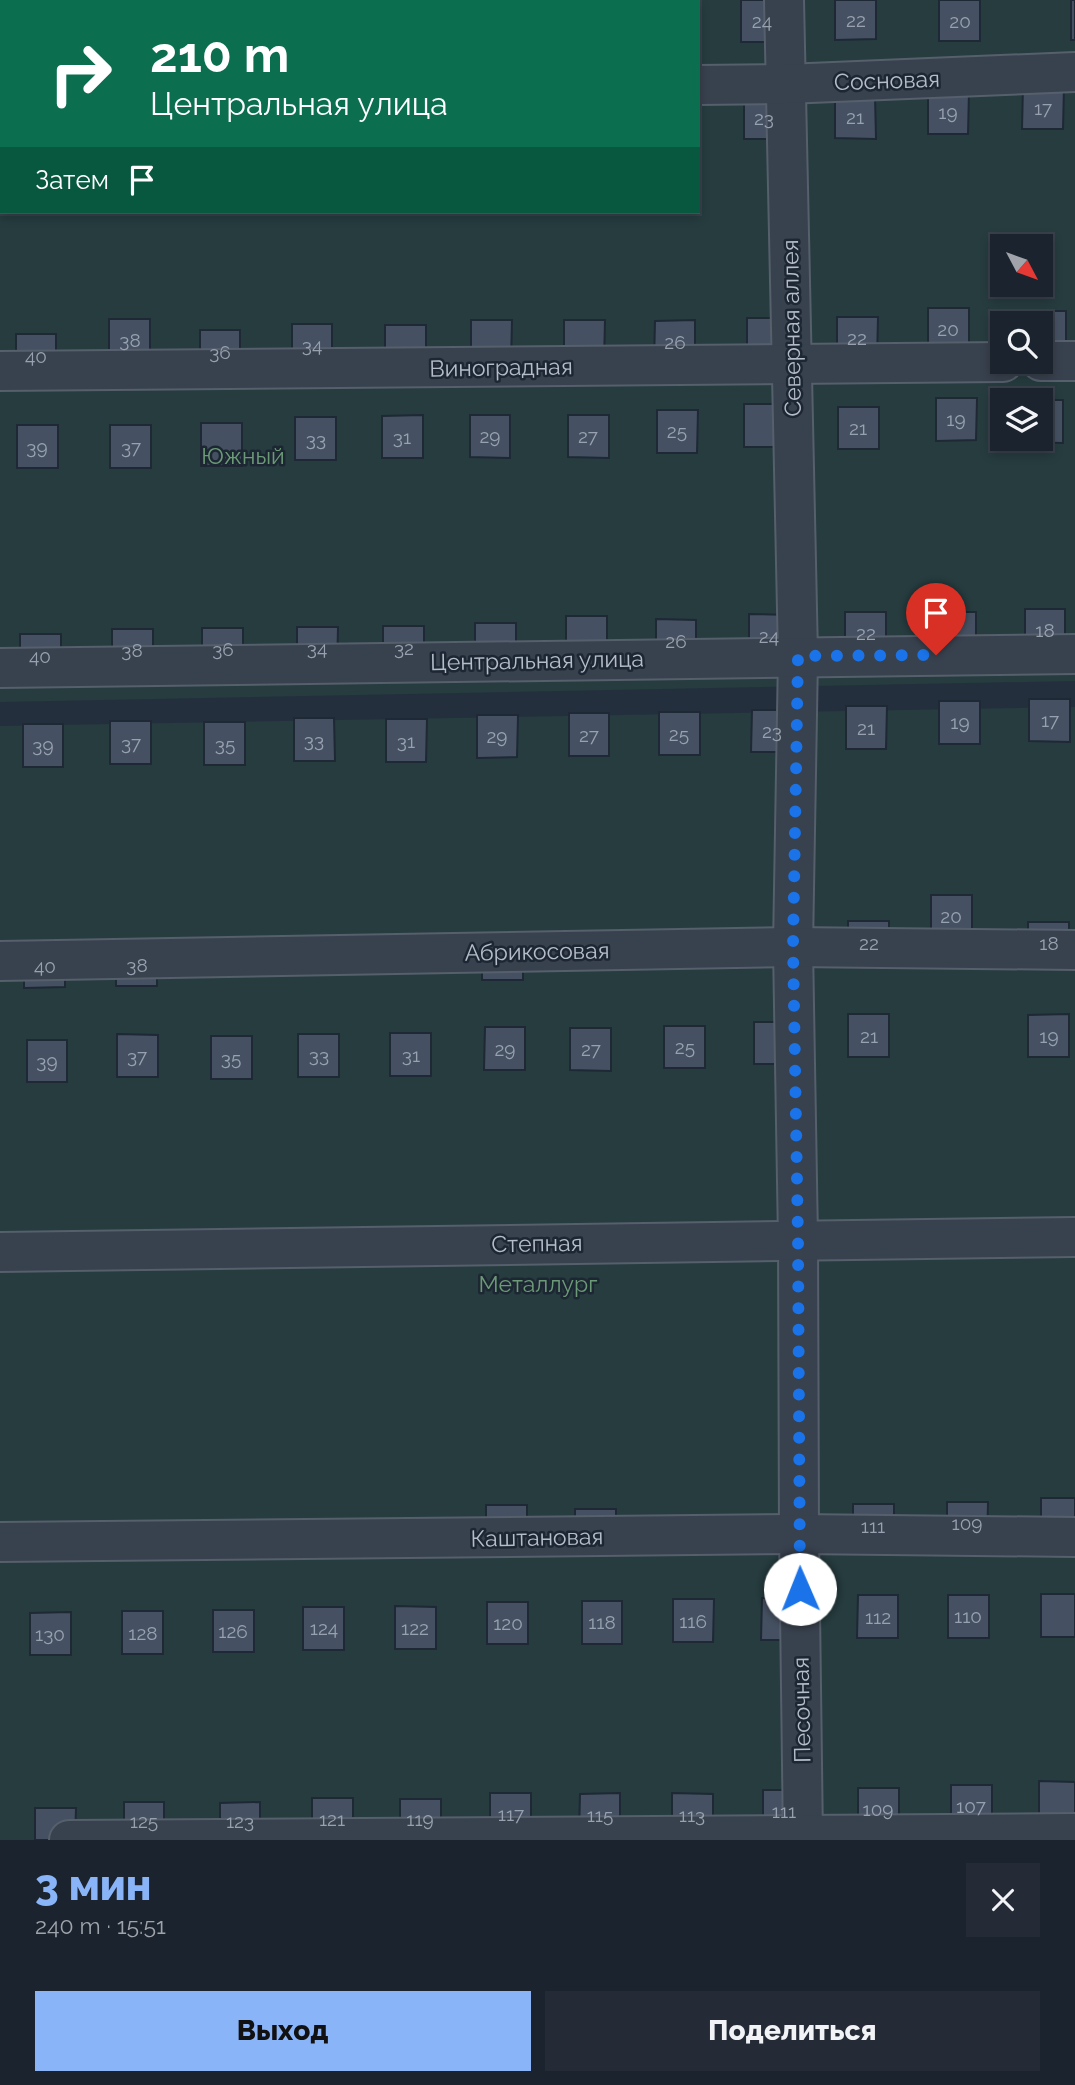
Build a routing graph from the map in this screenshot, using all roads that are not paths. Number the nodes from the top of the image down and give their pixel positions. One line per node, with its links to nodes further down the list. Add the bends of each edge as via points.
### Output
1 (784, 0): 3 (street, Северная аллея)
2 (1075, 72): 3 (street, Сосновая)
3 (786, 84): 4 (street, Сосновая); 8 (street, Северная аллея)
4 (700, 85)
5 (1053, 361): 6 (street)
6 (1075, 361)
7 (990, 362): 8 (street, Виноградная)
8 (791, 364): 9 (street, Виноградная); 11 (street, Северная аллея)
9 (0, 371)
10 (1075, 654): 11 (street, Центральная улица)
11 (798, 656): 12 (street, Центральная улица); 13 (street, Песочная)
12 (0, 668)
13 (793, 947): 14 (street, Абрикосовая); 15 (street, Абрикосовая); 17 (street, Песочная)
14 (1075, 950)
15 (0, 961)
16 (1075, 1237): 17 (street, Степная)
17 (798, 1239): 18 (street, Степная); 19 (street, Песочная)
18 (0, 1252)
19 (799, 1534): 20 (street, Каштановая); 21 (street, Каштановая); 23 (street, Песочная)
20 (1075, 1537)
21 (0, 1542)
22 (1075, 1833): 23 (street)
23 (803, 1838): 24 (street)
24 (69, 1840)

